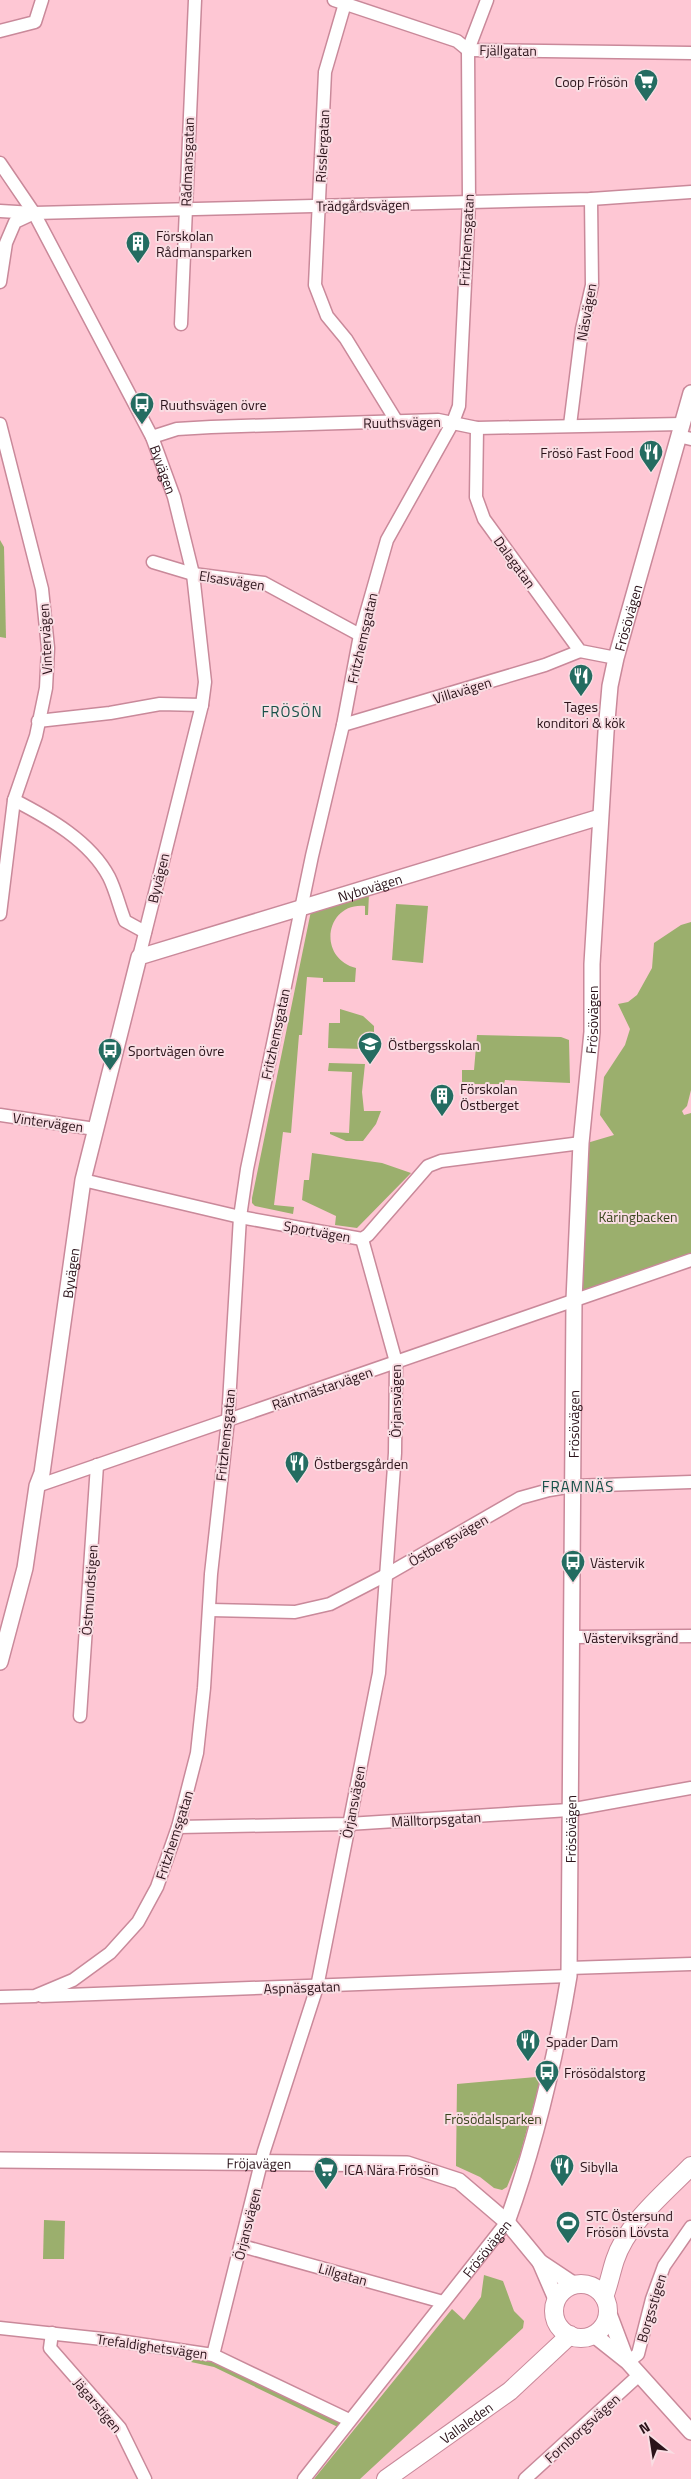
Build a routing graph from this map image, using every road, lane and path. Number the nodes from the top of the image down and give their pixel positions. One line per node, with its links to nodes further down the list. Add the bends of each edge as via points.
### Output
1 (42, 0): 5 (street, via 35,22)
2 (195, 0): 13 (street, Rådmansgatan)
3 (487, 0): 6 (street, Fritzhemsgatan)
4 (342, 1): 6 (street, Fjällgatan, via 458,41); 12 (street, Risslergatan, via 325,72)
5 (0, 31)
6 (468, 50): 7 (street, Fjällgatan); 11 (street, Fritzhemsgatan)
7 (691, 54)
8 (0, 163): 15 (street, Byvägen)
9 (691, 192): 10 (street, Trädgårdsvägen)
10 (591, 199): 11 (street, Trädgårdsvägen); 22 (street, Näsvägen, via 592,285 582,329)
11 (469, 202): 12 (street, Trädgårdsvägen); 20 (street, Fritzhemsgatan, via 459,406)
12 (318, 206): 13 (street, Trädgårdsvägen); 19 (street, Risslergatan, via 315,286 327,316 346,339)
13 (186, 210): 15 (street, Trädgårdsvägen); 17 (street, Rådmansgatan)
14 (0, 211): 15 (street, Trädgårdsvägen)
15 (34, 214): 16 (street, via 15,222 6,243); 25 (street, Byvägen)
16 (0, 282)
17 (181, 324)
18 (691, 393): 24 (street, Frösövägen)
19 (397, 422): 20 (street, Ruuthsvägen); 25 (street, Ruuthsvägen, via 178,429)
20 (453, 422): 23 (street, Ruuthsvägen); 28 (street, Fritzhemsgatan, via 387,540)
21 (0, 424): 32 (street, Vintervägen, via 42,589 46,620 46,688)
22 (570, 424): 23 (street, Ruuthsvägen); 24 (street, Ruuthsvägen)
23 (477, 428): 29 (street, Dalagatan, via 476,497 484,519)
24 (684, 433): 30 (street, Frösövägen)
25 (152, 438): 27 (street, Byvägen, via 174,497)
26 (153, 562): 27 (street, Elsasvägen)
27 (193, 574): 28 (street, Elsasvägen, via 264,583); 31 (street, Byvägen, via 205,682)
28 (360, 635): 33 (street, Fritzhemsgatan)
29 (580, 651): 30 (street); 33 (street, Villavägen, via 545,665)
30 (616, 658): 35 (street, Frösövägen, via 607,712)
31 (202, 705): 32 (street, via 160,704); 38 (street, Byvägen)
32 (38, 721): 34 (street, Vintervägen)
33 (343, 725): 36 (street, Fritzhemsgatan)
34 (14, 800): 37 (street, Vintervägen); 38 (street, via 49,818 100,863 109,877 125,921)
35 (600, 817): 36 (street, Nybovägen); 42 (street, Frösövägen, via 592,964 592,1032)
36 (302, 908): 39 (street, Nybovägen); 44 (street, Fritzhemsgatan)
37 (0, 914)
38 (145, 932): 39 (street, Byvägen)
39 (139, 957): 41 (street, Byvägen)
40 (0, 1115): 41 (street, Vintervägen)
41 (96, 1129): 43 (street, Byvägen)
42 (581, 1143): 45 (street, Sportvägen, via 447,1160 428,1166); 47 (street, Frösövägen)
43 (83, 1180): 44 (street, Sportvägen); 52 (street, Byvägen)
44 (240, 1217): 45 (street, Sportvägen); 49 (street, Fritzhemsgatan)
45 (362, 1240): 48 (street, Örjansvägen)
46 (691, 1260): 47 (street, Räntmästarvägen)
47 (574, 1300): 48 (street, Räntmästarvägen); 53 (street, Frösövägen)
48 (396, 1362): 49 (street, Räntmästarvägen); 54 (street, Örjansvägen)
49 (228, 1420): 50 (street, Räntmästarvägen); 55 (street, Fritzhemsgatan)
50 (97, 1465): 52 (street, Räntmästarvägen); 60 (street, Östmundstigen)
51 (691, 1482): 53 (street, Östbergsvägen)
52 (38, 1486): 56 (street, Byvägen, via 25,1568)
53 (572, 1486): 54 (street, Östbergsvägen, via 520,1498); 58 (street, Frösövägen)
54 (386, 1575): 55 (street, Östbergsvägen, via 330,1604 313,1609 294,1612); 63 (street, Örjansvägen, via 379,1673)
55 (210, 1610): 64 (street, Fritzhemsgatan, via 197,1753)
56 (4, 1635): 59 (street, Byvägen)
57 (691, 1636): 58 (street, Västerviksgränd)
58 (572, 1637): 62 (street, Frösövägen)
59 (0, 1662)
60 (80, 1716)
61 (691, 1788): 62 (street, Mälltorpsgatan)
62 (569, 1810): 63 (street, Mälltorpsgatan); 66 (street, Frösövägen)
63 (348, 1824): 64 (street, Mälltorpsgatan); 67 (street, Örjansvägen)
64 (178, 1827): 68 (street, Fritzhemsgatan, via 157,1887 138,1922 110,1953 73,1980)
65 (691, 1964): 66 (street, Aspnäsgatan)
66 (569, 1972): 67 (street, Aspnäsgatan); 73 (street, Frösövägen, via 546,2097 531,2154)
67 (317, 1987): 68 (street, Aspnäsgatan); 71 (street, Örjansvägen)
68 (35, 1996): 69 (street, Fritzhemsgatan)
69 (0, 1997)
70 (0, 2160): 71 (street, Fröjavägen)
71 (262, 2163): 73 (street, Fröjavägen, via 407,2164 459,2181); 75 (street, Örjansvägen)
72 (691, 2166): 76 (main road, via 626,2238)
73 (507, 2222): 77 (street, Fröjavägen); 81 (street, Frösövägen)
74 (691, 2227): 88 (street, Borgsstigen, via 664,2266 638,2354)
75 (242, 2246): 81 (street, Lillgatan); 87 (street, Örjansvägen)
76 (615, 2260): 78 (main road, via 595,2276); 79 (main road)
77 (540, 2262): 78 (street, Fröjavägen); 80 (street, Fröjavägen)
78 (576, 2284): 79 (main road, via 593,2286); 80 (main road, via 562,2291)
79 (604, 2297): 82 (main road)
80 (556, 2300): 84 (main road, via 553,2315)
81 (443, 2302): 90 (street, Frösövägen)
82 (608, 2314): 86 (main road, via 606,2322); 88 (street)
83 (0, 2328): 85 (street, Trefaldighetsvägen)
84 (564, 2331): 86 (main road, via 582,2338); 94 (main road, Vallaleden, via 542,2362 510,2391)
85 (52, 2334): 87 (street, Trefaldighetsvägen); 92 (street, Jägarstigen, via 50,2348 120,2428)
86 (594, 2335): 88 (street)
87 (214, 2355): 90 (street, Trefaldighetsvägen)
88 (628, 2362): 89 (street)
89 (638, 2376): 91 (street); 95 (street, Fornborgsvägen)
90 (349, 2420): 93 (street, Frösövägen)
91 (691, 2432)
92 (145, 2479)
93 (304, 2479)
94 (386, 2479)
95 (525, 2479)

